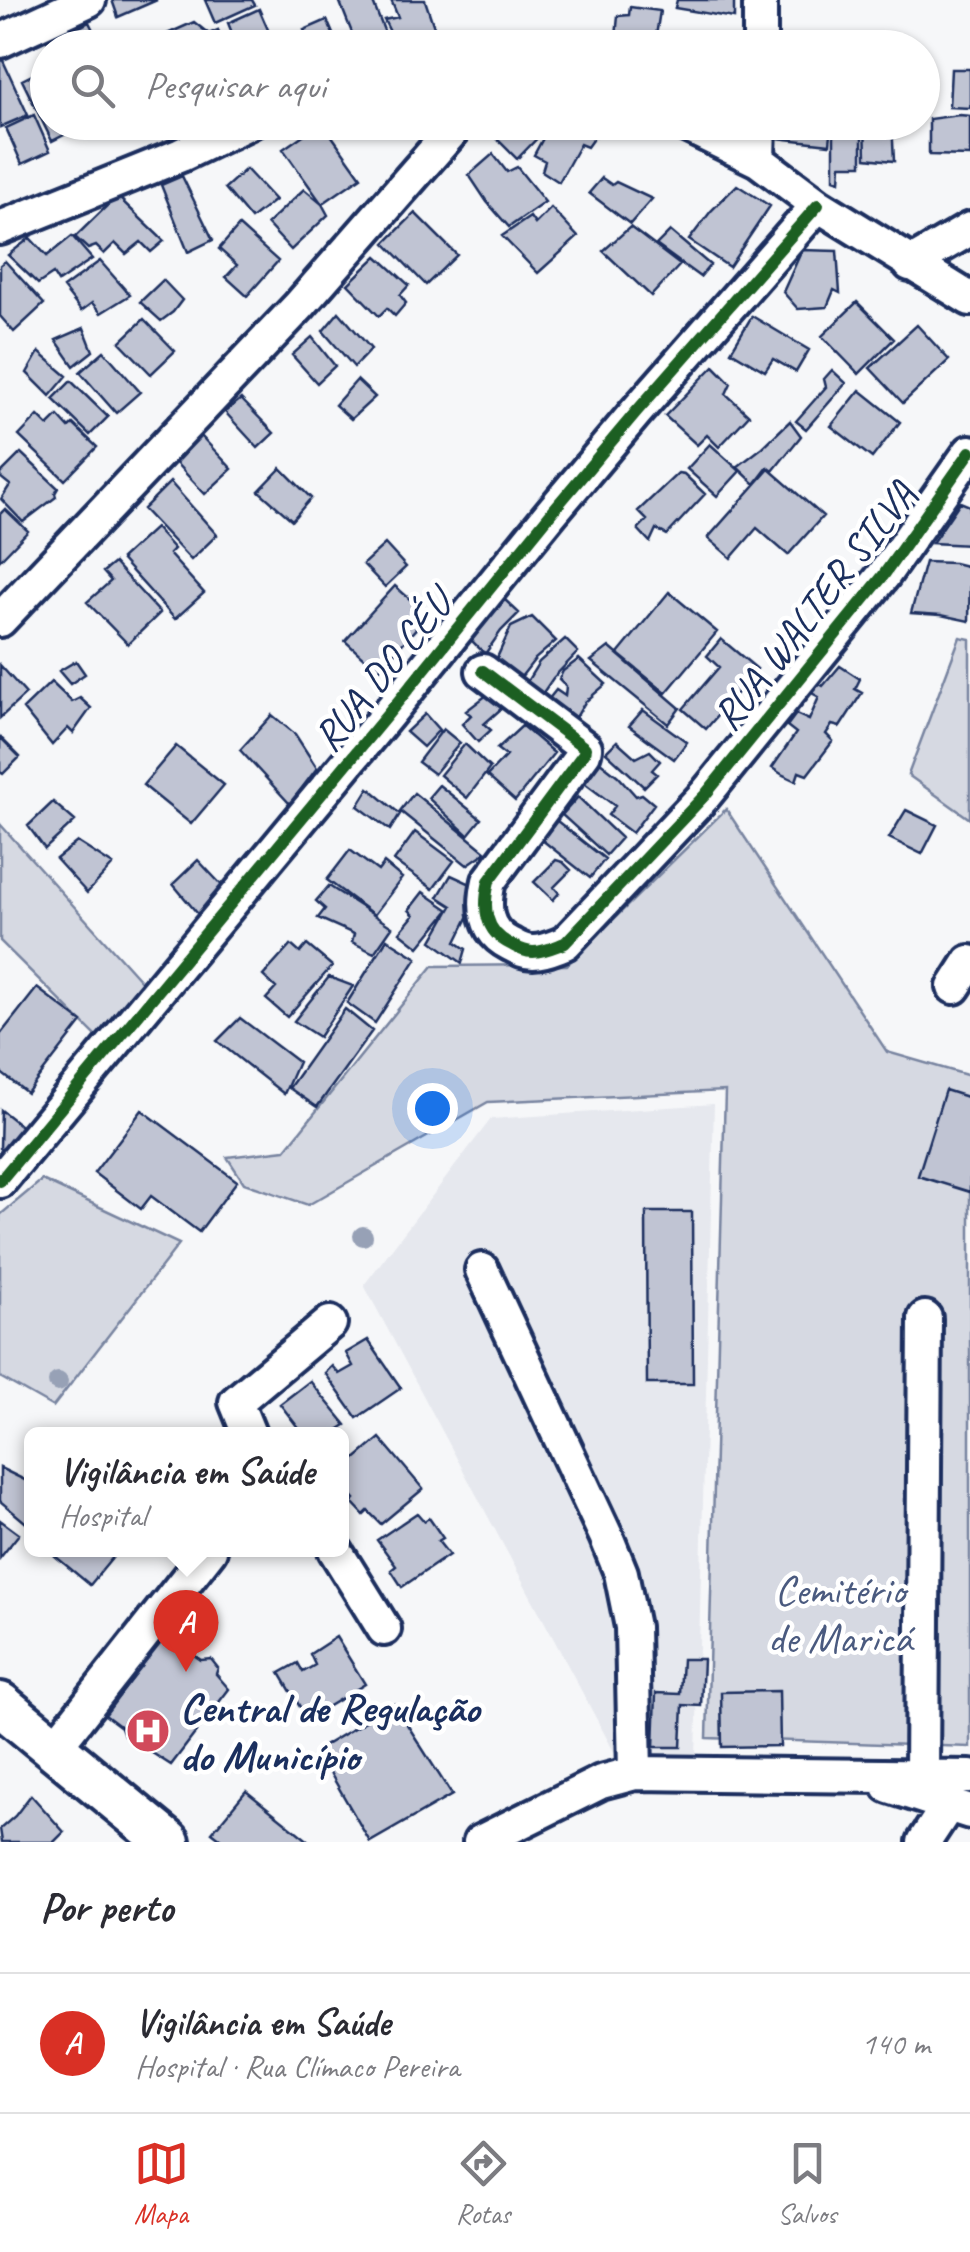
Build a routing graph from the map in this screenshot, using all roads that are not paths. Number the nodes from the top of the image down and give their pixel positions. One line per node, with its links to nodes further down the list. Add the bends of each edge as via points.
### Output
1 (760, 0): 3 (street)
2 (72, 3): 4 (street)
3 (760, 30)
4 (0, 41)
5 (212, 140): 11 (street)
6 (444, 140): 16 (street, via 299,306)
7 (717, 140): 9 (street)
8 (758, 140): 9 (street)
9 (758, 160): 10 (street)
10 (818, 205): 13 (street); 18 (street, RUA DO CÉU, via 551,513)
11 (0, 228)
12 (970, 228): 13 (street)
13 (910, 264): 14 (street)
14 (970, 299)
15 (970, 452): 17 (street, RUA WALTER SILVA, via 883,576 705,795 564,944 545,951 527,953 500,939 484,902 489,881 585,748)
16 (0, 620)
17 (482, 670)
18 (0, 1181)
19 (482, 1270): 28 (street, via 621,1574 632,1626)
20 (926, 1318): 30 (street)
21 (330, 1323): 22 (street, via 236,1402)
22 (246, 1427)
23 (204, 1557): 27 (street)
24 (340, 1557): 25 (street)
25 (384, 1629)
26 (0, 1704): 27 (main road)
27 (54, 1748): 33 (main road)
28 (635, 1773): 29 (street); 34 (street, via 601,1782)
29 (846, 1775): 30 (street); 32 (street)
30 (922, 1775): 31 (street)
31 (970, 1777)
32 (960, 1808): 35 (street)
33 (168, 1842)
34 (480, 1842)
35 (924, 1842)

